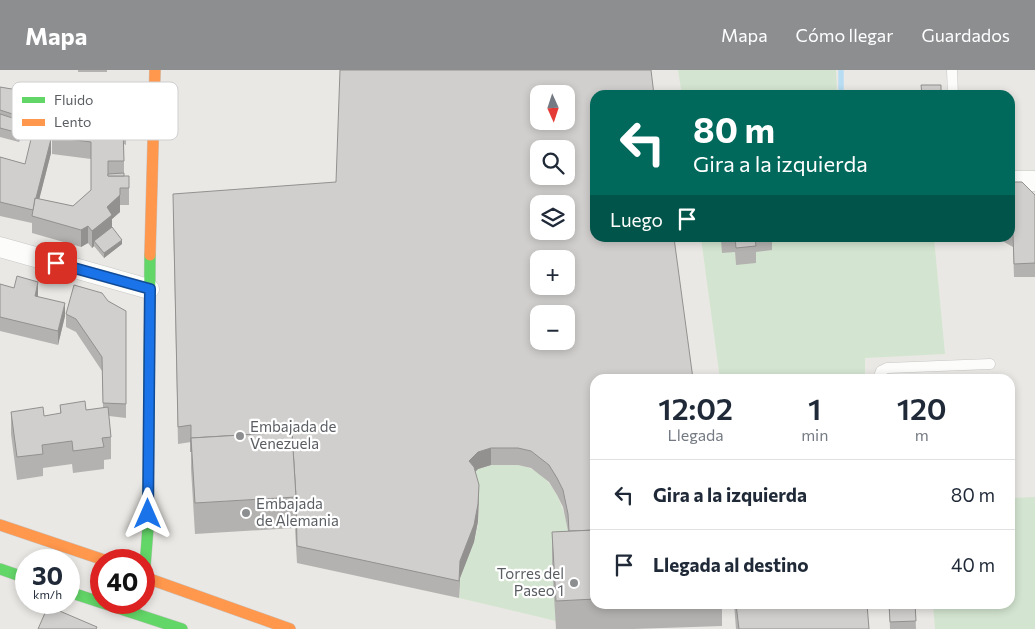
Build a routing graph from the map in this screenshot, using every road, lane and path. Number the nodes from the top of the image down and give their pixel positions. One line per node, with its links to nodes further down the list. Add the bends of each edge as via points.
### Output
1 (952, 70): 2 (lane)
2 (953, 90)
3 (153, 140): 7 (street)
4 (1015, 181): 5 (street)
5 (1035, 181)
6 (0, 247): 7 (street)
7 (150, 289): 11 (street)
8 (990, 364): 9 (lane, via 887,368)
9 (880, 374)
10 (0, 525): 12 (street)
11 (146, 549)
12 (90, 555)
13 (0, 569): 14 (street)
14 (15, 574)
15 (155, 582): 18 (street)
16 (146, 614): 17 (street)
17 (182, 629)
18 (290, 629)

